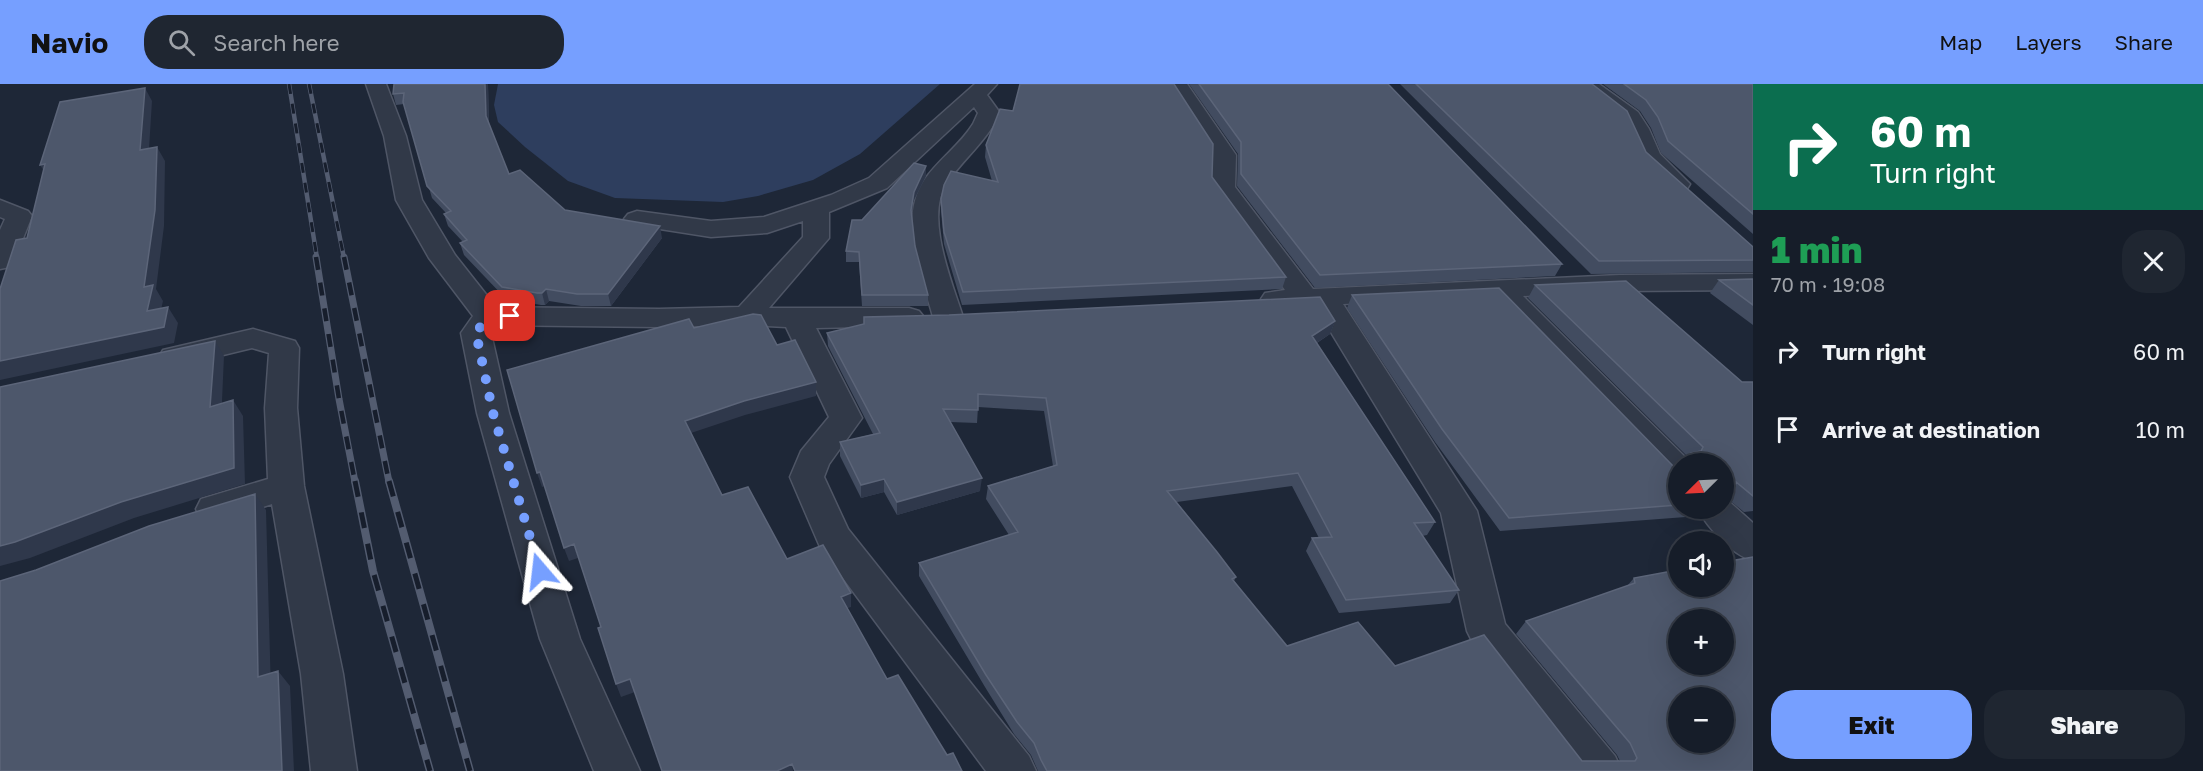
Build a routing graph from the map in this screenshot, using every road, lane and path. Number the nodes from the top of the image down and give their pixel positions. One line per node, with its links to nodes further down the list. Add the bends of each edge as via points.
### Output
1 (376, 84): 16 (street, via 395,136 409,200 442,258)
2 (1177, 84): 14 (street, via 1224,155 1223,188)
3 (1586, 84): 5 (street, via 1630,117 1648,157)
4 (982, 89): 7 (street, via 878,183); 18 (street, via 988,113 983,128 934,184 924,217 928,244 960,316)
5 (1692, 196)
6 (0, 208): 10 (street, via 19,216)
7 (816, 208): 8 (street, via 767,225 711,229); 17 (street, via 816,238)
8 (637, 219)
9 (1559, 260): 12 (street)
10 (0, 261)
11 (1753, 282): 12 (street)
12 (1583, 285): 13 (street)
13 (1500, 289): 14 (street); 20 (street)
14 (1314, 297): 15 (street); 28 (street, via 1459,511 1487,631)
15 (1245, 301)
16 (488, 316): 17 (street); 26 (street, via 476,333 493,413 560,639)
17 (747, 316): 18 (street)
18 (797, 320): 27 (street, via 846,418 813,460 807,477 833,537)
19 (148, 362): 21 (street, via 253,338 284,348 281,408)
20 (1668, 461)
21 (286, 486): 23 (street); 25 (street, via 322,674)
22 (1726, 519): 24 (street)
23 (180, 520)
24 (1753, 546)
25 (333, 771)
26 (617, 771)
27 (1013, 771)
28 (1599, 771)

